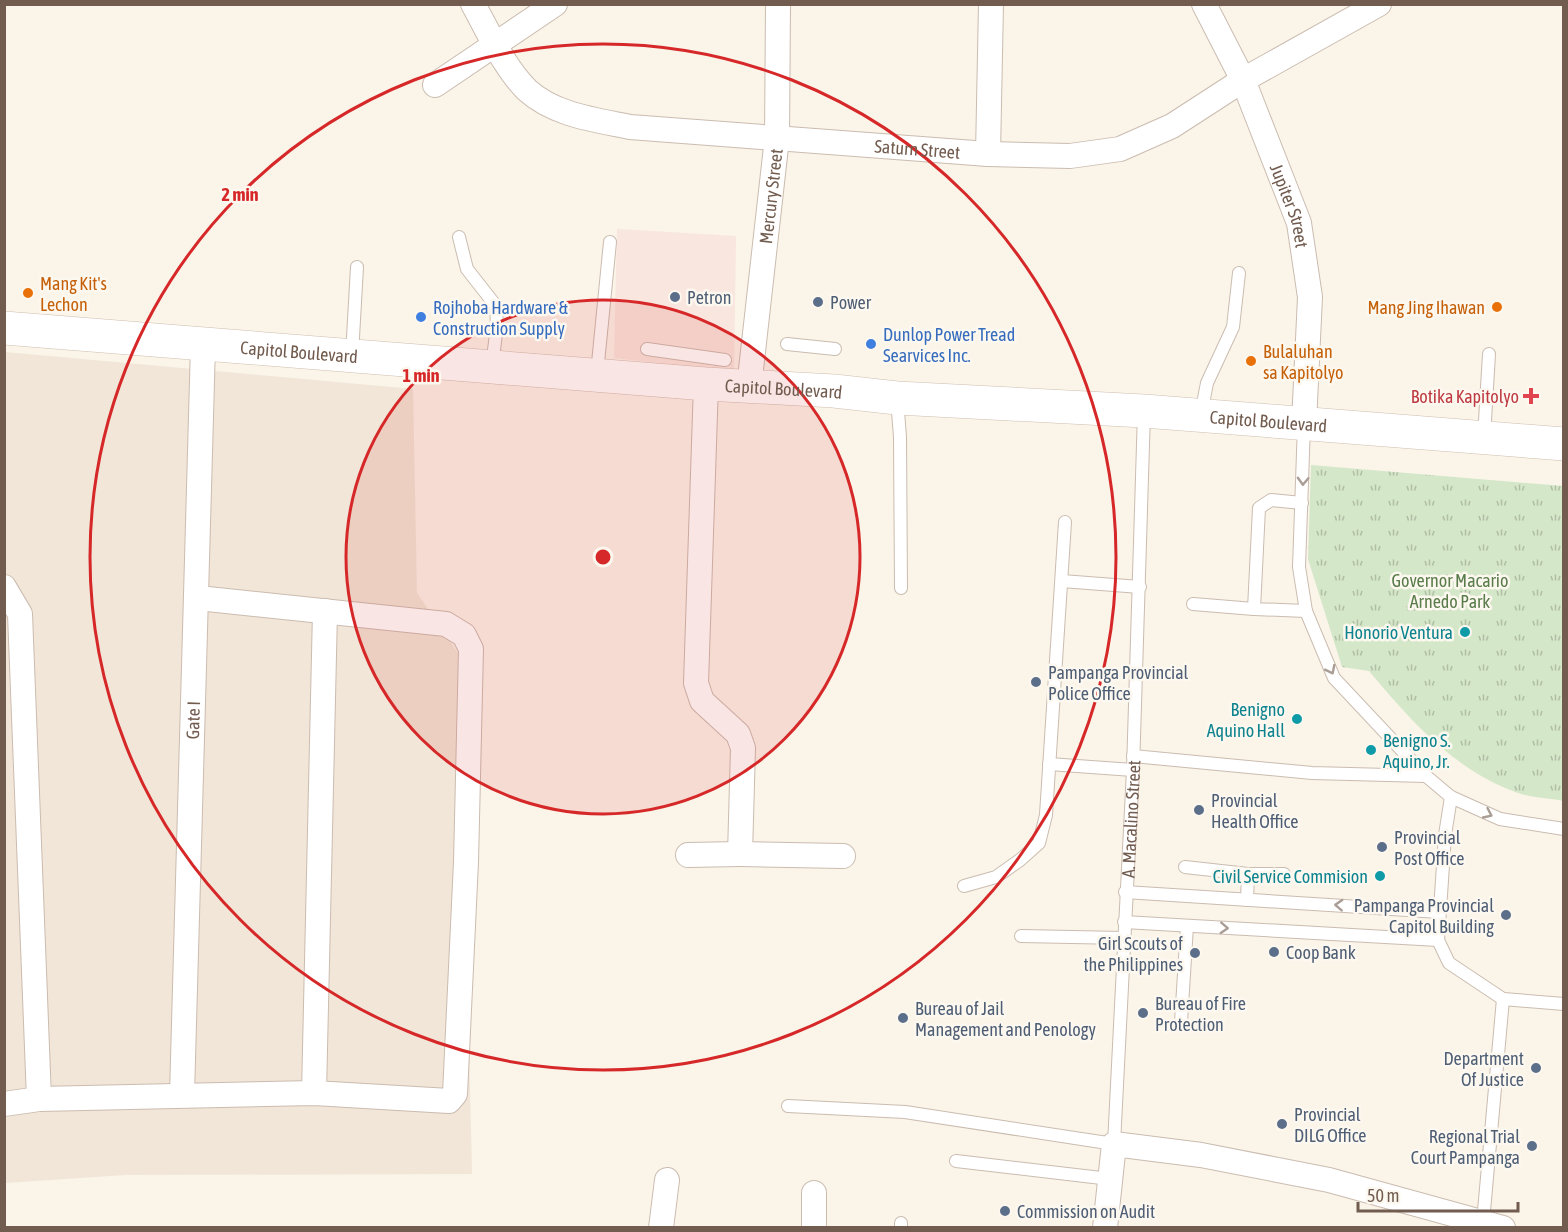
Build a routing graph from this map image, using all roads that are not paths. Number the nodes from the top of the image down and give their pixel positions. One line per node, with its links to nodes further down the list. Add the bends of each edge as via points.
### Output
1 (473, 4): 7 (street, Saturn Street)
2 (555, 4): 7 (street)
3 (778, 4): 10 (street, Mercury Street)
4 (991, 4): 11 (street)
5 (1204, 4): 8 (street, Jupiter Street)
6 (1379, 4): 8 (street, Saturn Street)
7 (496, 44): 9 (street); 10 (street, Saturn Street, via 529,91 558,109 630,127)
8 (1243, 80): 11 (street, Saturn Street, via 1172,126 1120,149 1070,156); 30 (street, Jupiter Street, via 1299,223 1310,297)
9 (435, 85)
10 (777, 138): 11 (street, Saturn Street); 26 (street, Mercury Street)
11 (988, 154)
12 (459, 237): 23 (lane, via 467,269 495,306)
13 (610, 242): 25 (lane)
14 (357, 267): 22 (lane)
15 (1239, 273): 29 (lane, via 1233,327 1207,383)
16 (4, 328): 18 (main road, Capitol Boulevard)
17 (786, 344): 19 (lane)
18 (203, 345): 22 (main road, Capitol Boulevard); 39 (street, Gate I)
19 (836, 349)
20 (647, 350): 24 (lane)
21 (1489, 354): 31 (lane)
22 (352, 356): 23 (main road, Capitol Boulevard)
23 (492, 368): 25 (main road, Capitol Boulevard)
24 (716, 372): 25 (main road, Capitol Boulevard); 26 (main road, Capitol Boulevard); 50 (street, via 696,683 702,701 738,734 743,748)
25 (597, 375)
26 (748, 387): 27 (main road, Capitol Boulevard)
27 (897, 398): 28 (main road, Capitol Boulevard); 38 (lane)
28 (1144, 411): 29 (main road, Capitol Boulevard); 37 (lane, A. Macalino Street)
29 (1201, 415): 30 (main road, Capitol Boulevard)
30 (1304, 423): 31 (main road, Capitol Boulevard); 33 (lane, one-way to 33)
31 (1484, 437): 32 (main road, Capitol Boulevard)
32 (1563, 444)
33 (1302, 503): 41 (lane, via 1271,500 1259,508); 43 (lane, via 1299,567)
34 (1065, 522): 35 (lane)
35 (1062, 581): 37 (lane); 45 (lane)
36 (4, 587): 70 (street, via 20,614)
37 (1140, 587): 44 (lane, A. Macalino Street)
38 (901, 588)
39 (198, 598): 42 (street); 69 (street, Gate I)
40 (1193, 604): 41 (lane)
41 (1254, 609): 43 (lane)
42 (326, 611): 68 (street); 68 (street, via 446,624 464,635 471,649 467,838 455,1094 448,1101 429,1101)
43 (1306, 611): 47 (lane, one-way to 47, via 1334,678)
44 (1133, 756): 46 (lane, A. Macalino Street); 47 (lane, via 1312,773)
45 (1049, 764): 46 (lane); 56 (lane, via 1046,815 1039,843 996,877)
46 (1133, 770): 57 (lane, A. Macalino Street)
47 (1426, 776): 48 (lane)
48 (1451, 797): 49 (lane, one-way to 49, via 1500,819); 59 (lane)
49 (1563, 829)
50 (740, 854): 51 (street); 52 (street)
51 (688, 855)
52 (843, 856)
53 (1185, 867): 54 (lane)
54 (1248, 874): 55 (lane); 58 (lane)
55 (1284, 874)
56 (964, 886)
57 (1125, 892): 58 (lane); 60 (lane, A. Macalino Street)
58 (1247, 900): 59 (lane, one-way to 58)
59 (1439, 912): 64 (lane)
60 (1124, 922): 61 (lane); 63 (lane, A. Macalino Street)
61 (1187, 926): 64 (lane, one-way to 64); 67 (lane)
62 (1021, 936): 63 (lane)
63 (1123, 938): 73 (lane, A. Macalino Street)
64 (1438, 940): 65 (lane, via 1449,963)
65 (1503, 999): 66 (lane); 78 (lane)
66 (1563, 1004)
67 (1180, 1022)
68 (314, 1093): 69 (street)
69 (182, 1095): 70 (street)
70 (39, 1099): 71 (street)
71 (4, 1104)
72 (788, 1106): 73 (lane, via 906,1112)
73 (1114, 1144): 75 (street, A. Macalino Street); 78 (street, via 1201,1155 1329,1180)
74 (956, 1161): 75 (lane)
75 (1110, 1179): 81 (street, A. Macalino Street)
76 (667, 1180): 79 (street)
77 (814, 1193): 80 (street)
78 (1493, 1225)
79 (661, 1227)
80 (814, 1227)
81 (1105, 1227)

